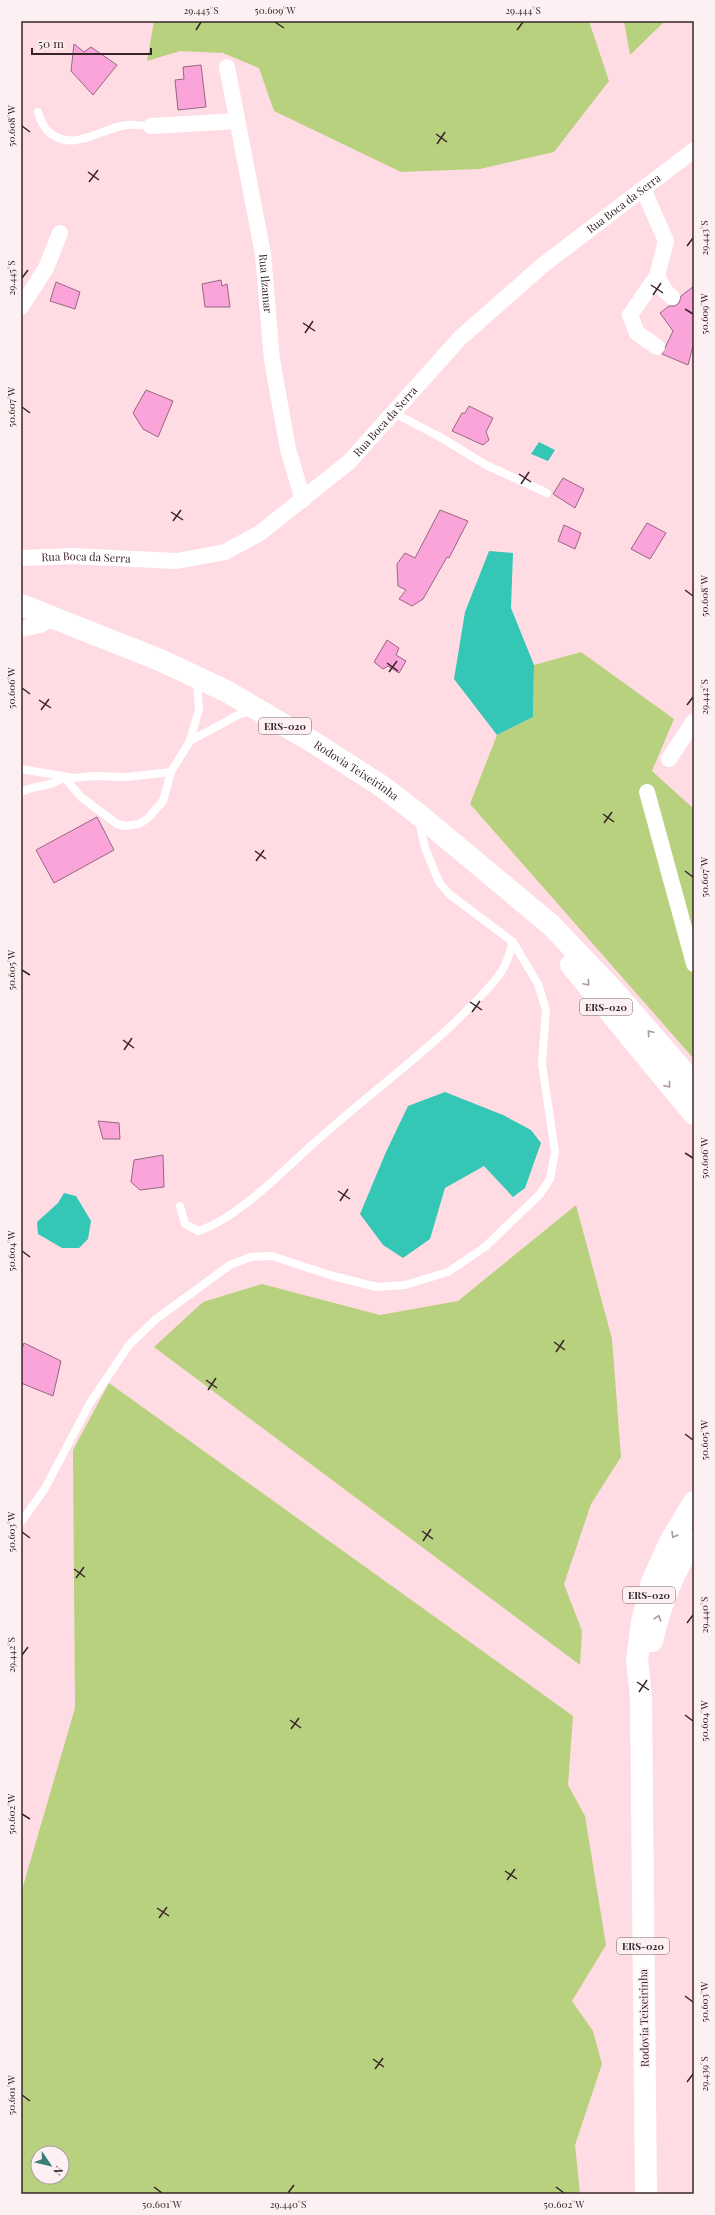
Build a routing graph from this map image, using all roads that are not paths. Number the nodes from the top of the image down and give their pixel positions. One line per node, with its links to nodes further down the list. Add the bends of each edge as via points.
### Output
1 (227, 67): 3 (street, Rua Ilzamar)
2 (38, 112): 4 (lane, via 40,121 48,131 58,139 70,142 126,126)
3 (237, 121): 4 (street); 14 (street, Rua Ilzamar, via 263,254 272,360 288,448)
4 (151, 126)
5 (694, 150): 6 (street, Rua Boca da Serra)
6 (643, 189): 8 (street, via 666,241); 12 (street, Rua Boca da Serra, via 543,265 460,338)
7 (60, 233): 10 (street, via 46,268)
8 (656, 276): 9 (street); 11 (street, via 630,315 637,333)
9 (672, 297)
10 (21, 307)
11 (657, 347)
12 (394, 414): 13 (lane, via 440,436 486,465); 14 (street, Rua Boca da Serra, via 349,462)
13 (547, 493)
14 (303, 500): 15 (street, Rua Boca da Serra, via 260,533 225,552 177,561 72,556)
15 (21, 558)
16 (21, 605): 17 (main road, Rodovia Teixeirinha / ERS-020)
17 (55, 617): 18 (street, via 40,625); 19 (main road, Rodovia Teixeirinha / ERS-020)
18 (21, 629)
19 (197, 677): 20 (main road, Rodovia Teixeirinha / ERS-020); 22 (lane, via 199,709)
20 (257, 709): 22 (lane, via 240,714); 29 (main road, Rodovia Teixeirinha / ERS-020, via 383,787)
21 (694, 721): 23 (street)
22 (190, 741): 25 (lane)
23 (669, 759)
24 (21, 769): 26 (lane)
25 (171, 772): 26 (lane, via 127,777); 26 (lane, via 162,801 148,818 139,824 125,826 117,824 81,797)
26 (64, 777): 27 (lane, via 59,781 30,787)
27 (21, 792)
28 (647, 792): 32 (street)
29 (418, 814): 30 (main road, Rodovia Teixeirinha / ERS-020); 31 (lane, via 425,848 439,882 449,894)
30 (518, 899): 33 (main road, Rodovia Teixeirinha / ERS-020, one-way to 30, via 607,983 551,924); 34 (main road, Rodovia Teixeirinha / ERS-020, one-way to 34)
31 (513, 942): 35 (lane, via 507,964 497,978 438,1038 252,1197 212,1227 198,1231 185,1224); 37 (lane, via 538,984 546,1010 542,1064 555,1152 550,1179 540,1194 479,1252 448,1272 405,1285 377,1287 272,1256 251,1257 230,1265 156,1319 129,1345 90,1403 44,1490)
32 (694, 964)
33 (694, 1084)
34 (694, 1114)
35 (180, 1206)
36 (694, 1502): 39 (main road, Rodovia Teixeirinha / ERS-020, one-way to 39, via 670,1542 652,1582 642,1622 637,1661)
37 (21, 1522)
38 (694, 1540): 39 (main road, Rodovia Teixeirinha / ERS-020, one-way to 38, via 655,1628 666,1594)
39 (641, 1697): 40 (main road, Rodovia Teixeirinha / ERS-020)
40 (646, 2194)

